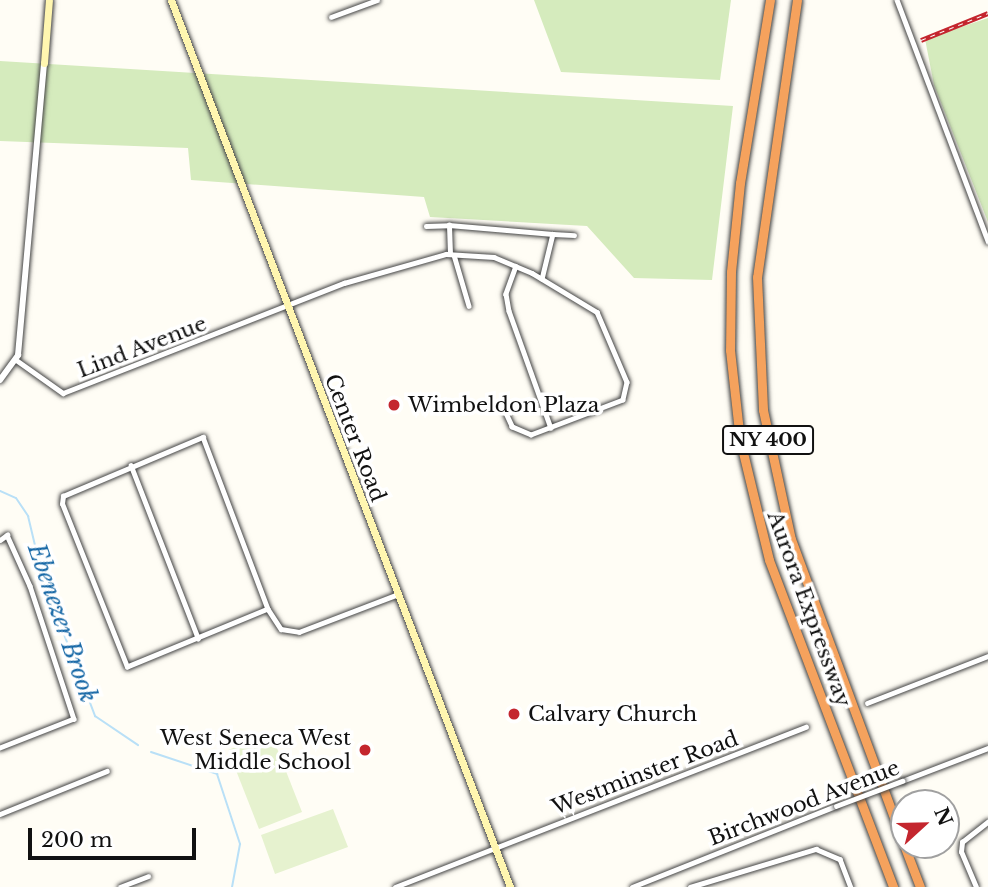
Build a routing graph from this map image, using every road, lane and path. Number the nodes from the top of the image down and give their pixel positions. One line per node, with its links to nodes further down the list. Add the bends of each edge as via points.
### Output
1 (49, 0): 8 (main road)
2 (171, 0): 18 (main road, Center Road)
3 (377, 0): 7 (street)
4 (770, 0): 46 (highway, Aurora Expressway / NY 400, via 734,237 729,308 740,440 769,559)
5 (797, 0): 34 (highway, Aurora Expressway / NY 400, via 757,277 759,365 770,452 795,551)
6 (897, 0): 13 (street)
7 (331, 17)
8 (44, 63): 19 (street)
9 (449, 225): 10 (street); 11 (street); 14 (street)
10 (426, 226)
11 (553, 234): 12 (street); 16 (street)
12 (574, 235)
13 (988, 241)
14 (452, 255): 15 (street, via 494,257); 17 (street); 18 (street, via 344,283)
15 (516, 266): 16 (street); 22 (street, via 506,294 509,311)
16 (542, 279): 22 (street, via 597,312 627,382 623,400)
17 (469, 306)
18 (287, 308): 19 (street, Lind Avenue, via 63,393); 25 (main road, Center Road)
19 (15, 359): 20 (street)
20 (0, 380)
21 (506, 414): 22 (street, via 521,432 531,435)
22 (551, 428)
23 (131, 465): 26 (street, via 203,437); 27 (street); 27 (street, via 66,493 62,504 127,667)
24 (0, 540): 31 (street, via 7,535 30,586 74,719)
25 (396, 594): 26 (street, via 299,632 281,629); 37 (main road, Center Road)
26 (268, 609): 27 (street)
27 (198, 638)
28 (988, 656): 29 (street)
29 (867, 703)
30 (806, 727): 37 (street, Westminster Road)
31 (0, 748)
32 (988, 748): 43 (street, Birchwood Avenue, bridge)
33 (107, 771): 35 (street)
34 (890, 806)
35 (0, 814)
36 (988, 822): 48 (street, via 962,842 961,852)
37 (495, 849): 41 (street, Westminster Road); 42 (main road, Center Road)
38 (910, 859): 47 (highway, Aurora Expressway / NY 400)
39 (148, 876): 40 (street)
40 (120, 887)
41 (395, 887)
42 (510, 887)
43 (632, 887)
44 (690, 887): 45 (street, via 816,849 840,859)
45 (850, 887)
46 (893, 887)
47 (920, 887)
48 (976, 887)

